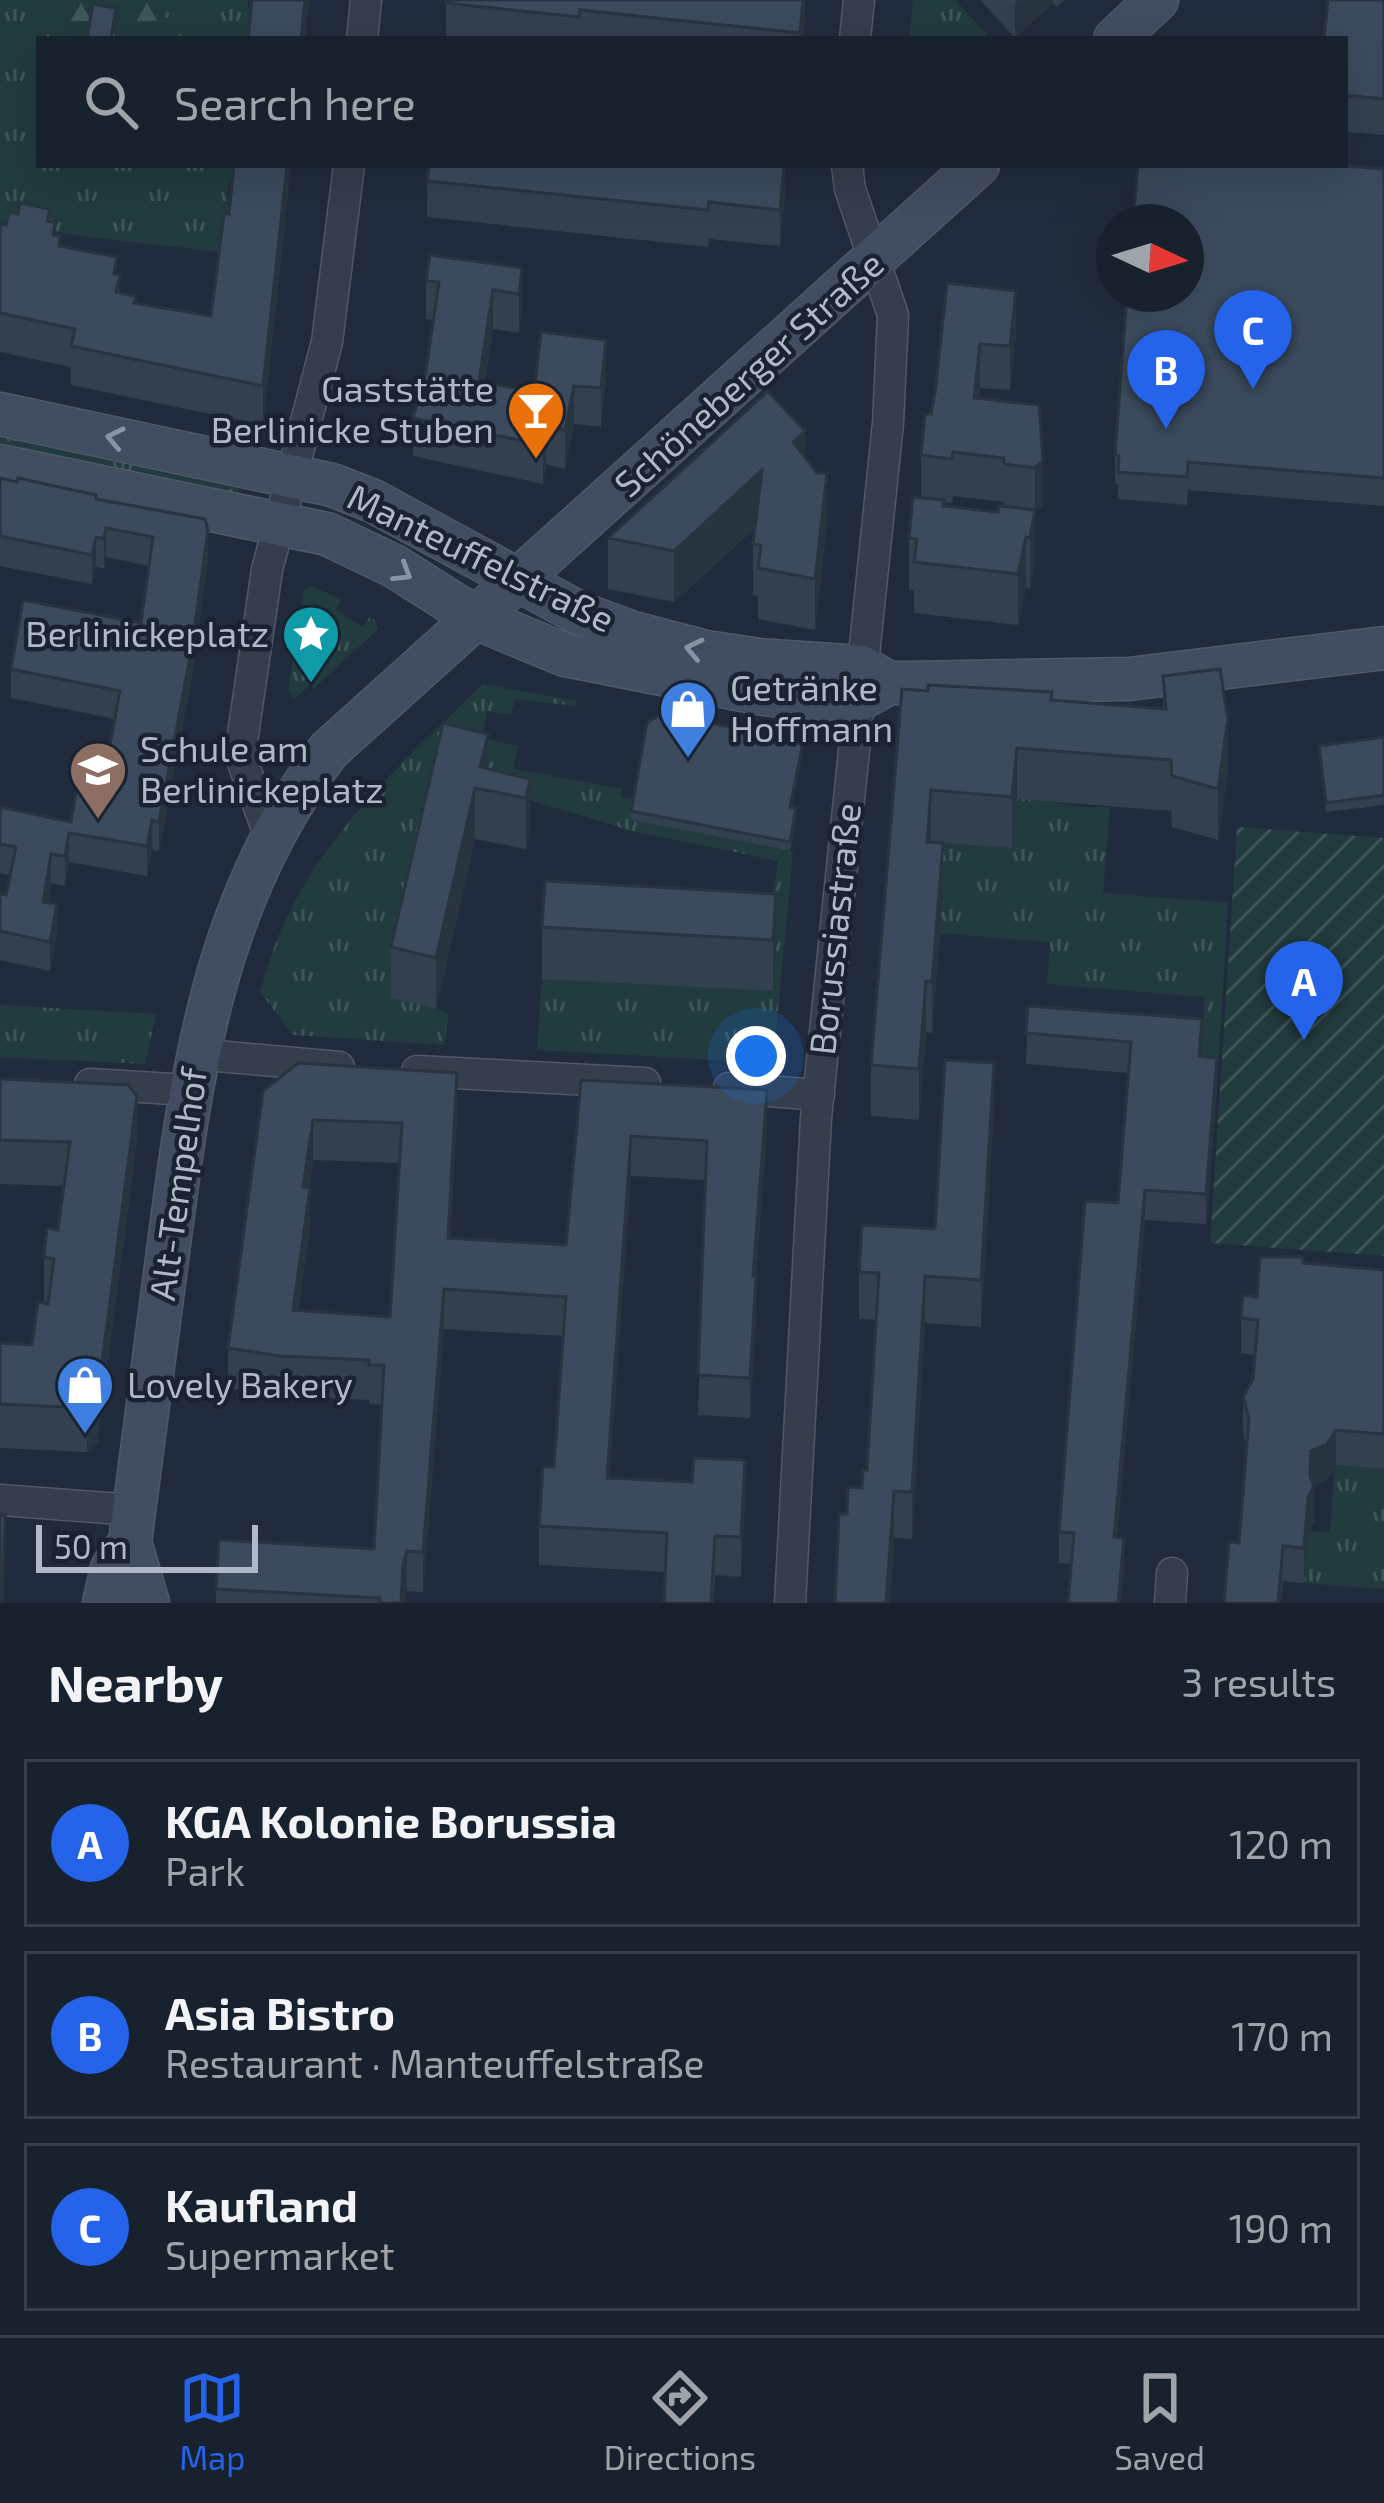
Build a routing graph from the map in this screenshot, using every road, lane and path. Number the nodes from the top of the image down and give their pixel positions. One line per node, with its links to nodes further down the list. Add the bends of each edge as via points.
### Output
1 (366, 0): 4 (street)
2 (859, 0): 5 (street)
3 (1157, 0): 6 (main road)
4 (362, 36)
5 (855, 36)
6 (1117, 36)
7 (349, 168): 13 (street, via 327,342)
8 (847, 168): 10 (street, Borussiastraße)
9 (975, 168): 10 (main road, Schöneberger Straße)
10 (874, 260): 15 (main road, Schöneberger Straße); 18 (street, Borussiastraße, via 893,316)
11 (0, 414): 13 (main road, Manteuffelstraße, one-way to 11)
12 (0, 466): 14 (main road, Manteuffelstraße)
13 (293, 476): 14 (street); 15 (main road, Manteuffelstraße, via 374,501)
14 (279, 524): 16 (main road, Manteuffelstraße, one-way to 16, via 372,554); 19 (street, via 239,755)
15 (518, 581): 16 (main road, Schöneberger Straße); 18 (main road, Manteuffelstraße, one-way to 15, via 669,644 579,614)
16 (476, 618): 18 (main road, Manteuffelstraße, via 554,652 757,694 819,701); 19 (main road, Alt-Tempelhof, via 329,750)
17 (1384, 648): 18 (main road, Manteuffelstraße, via 1129,679)
18 (869, 684): 22 (street, Borussiastraße)
19 (270, 837): 20 (main road, Alt-Tempelhof, via 226,941)
20 (192, 1072): 21 (street); 22 (street, via 256,1062); 24 (main road, Alt-Tempelhof)
21 (70, 1083)
22 (819, 1095): 27 (street, Borussiastraße)
23 (0, 1500): 24 (street)
24 (132, 1526): 25 (main road, Alt-Tempelhof); 26 (main road, Alt-Tempelhof)
25 (104, 1603)
26 (148, 1603)
27 (790, 1603)

